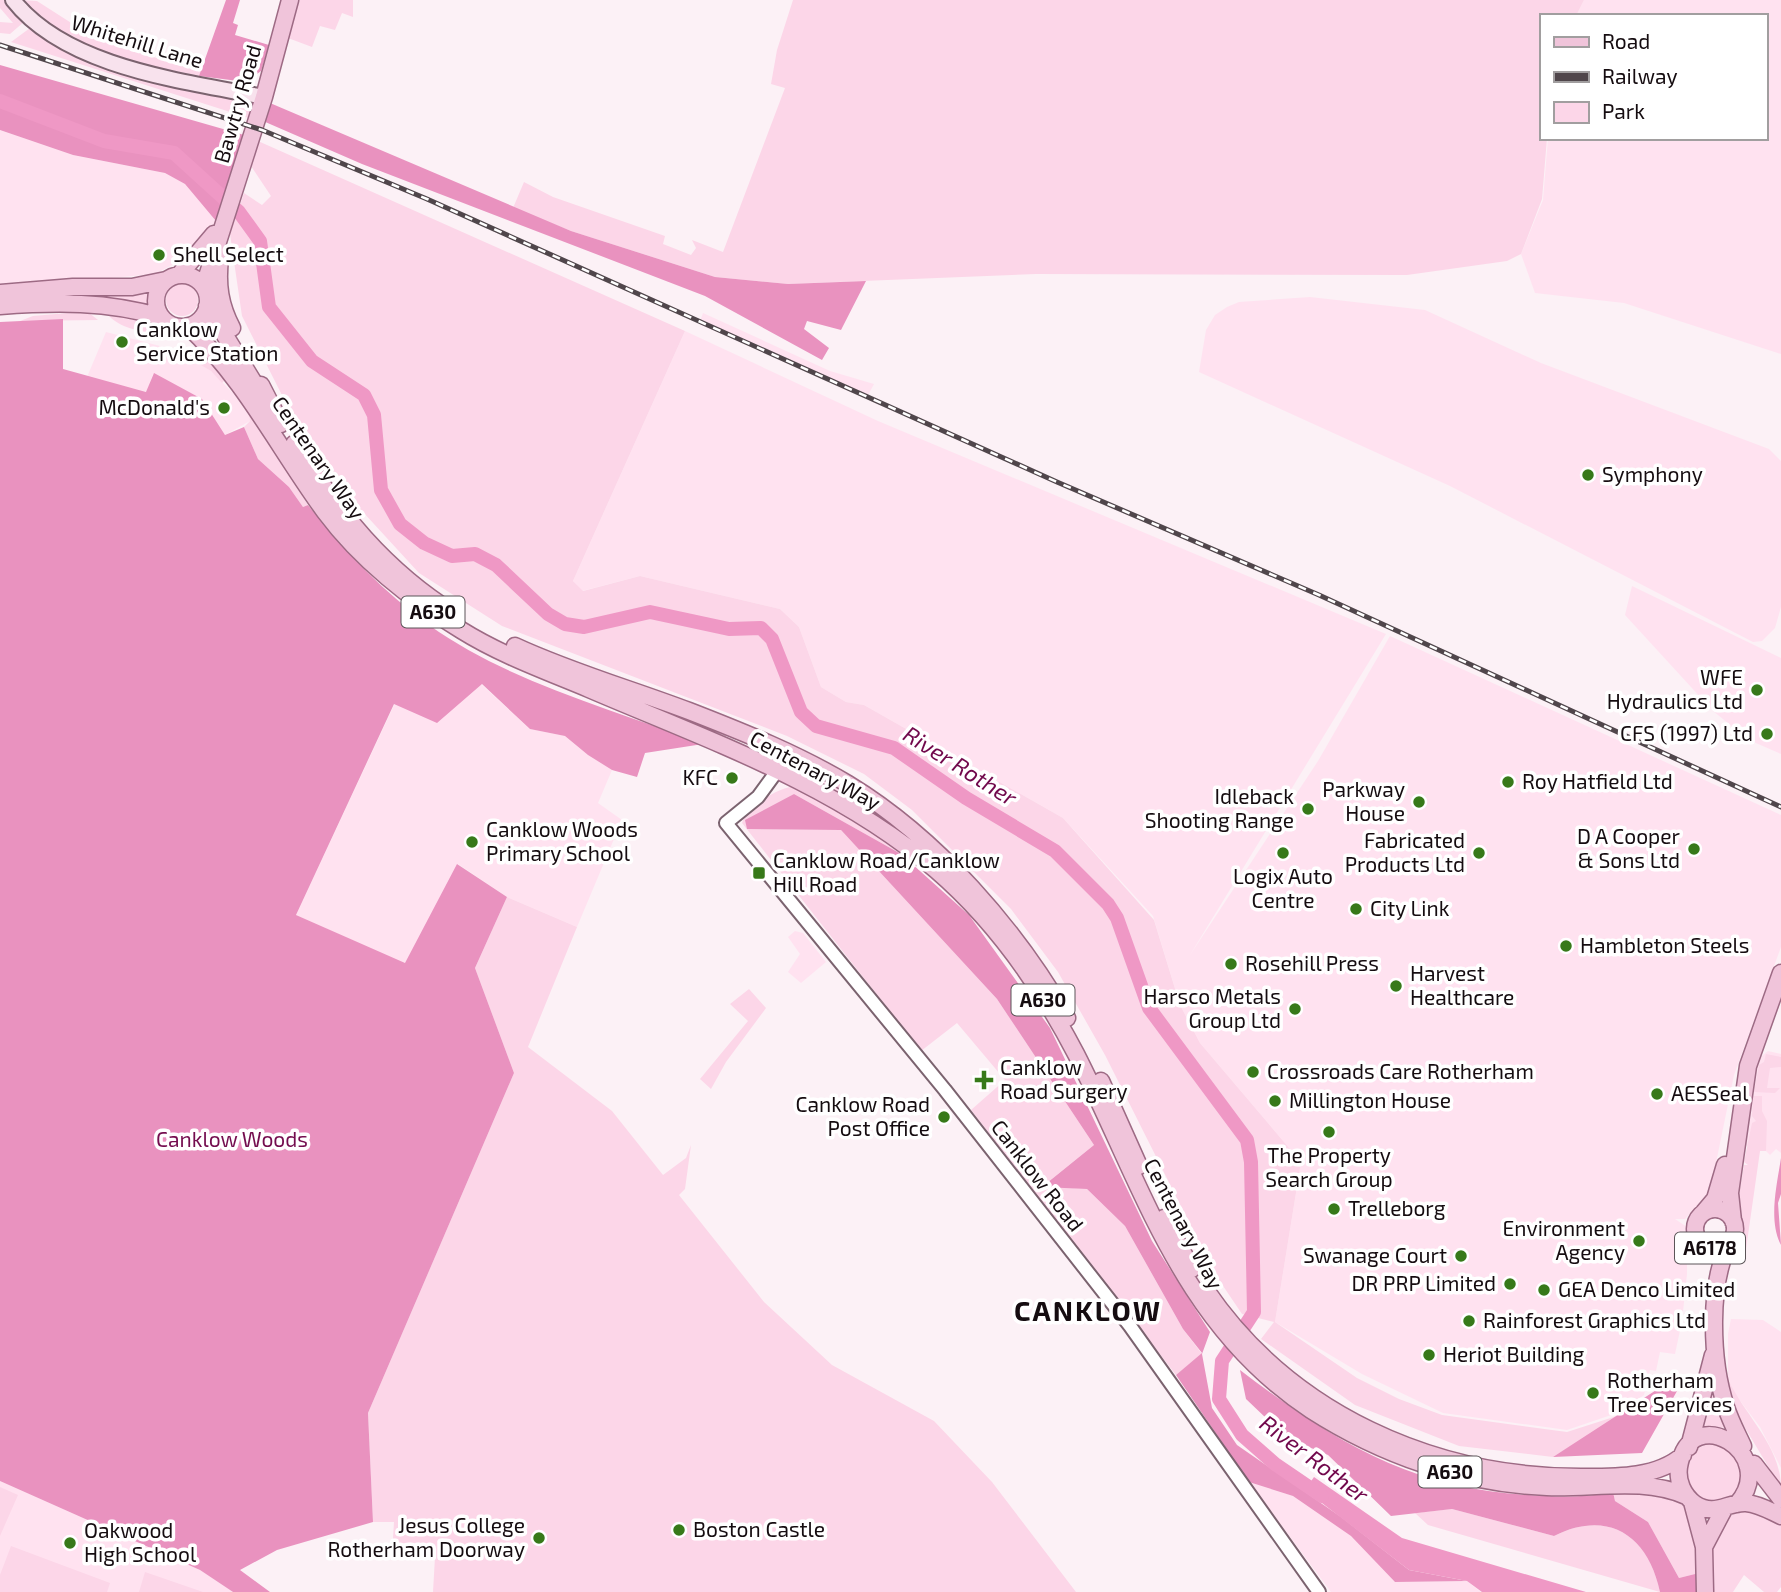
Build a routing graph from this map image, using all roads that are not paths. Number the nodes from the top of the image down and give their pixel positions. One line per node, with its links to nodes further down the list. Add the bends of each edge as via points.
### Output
1 (13, 0): 3 (main road, Whitehill Lane, via 31,21 71,46 154,74)
2 (290, 0): 3 (main road, Bawtry Road)
3 (264, 97): 4 (main road, Bawtry Road)
4 (225, 215): 5 (main road, Bawtry Road, via 203,251); 6 (main road, Bawtry Road); 12 (main road, A630, via 217,279 222,310)
5 (173, 277): 6 (main road, via 195,278); 7 (main road, via 132,287); 10 (main road, via 156,299)
6 (204, 286): 8 (main road, A630)
7 (0, 293)
8 (207, 306): 11 (main road, via 201,318); 12 (main road, A630)
9 (6, 310): 10 (main road, A630, via 53,302 131,308)
10 (161, 317): 11 (main road, A630, via 172,325)
11 (188, 326): 15 (main road, Centenary Way / A630, via 242,385 327,514 382,571 429,609 488,646)
12 (281, 424): 13 (main road, A630, via 336,508 392,566 452,612 524,650)
13 (758, 740): 14 (main road, A630); 15 (main road, via 772,755)
14 (803, 761): 15 (street); 23 (main road, Centenary Way / A630, via 850,786 913,834 980,898 1029,957 1095,1069 1173,1236)
15 (777, 771): 23 (main road, Centenary Way / A630, via 854,810 937,871 1002,939 1073,1049 1167,1247); 33 (street, Canklow Road, via 758,797 726,823 948,1093 1130,1326)
16 (1781, 973): 17 (main road, A6178, via 1748,1066)
17 (1737, 1126): 18 (main road, A6178, via 1715,1199); 19 (main road, A6178, via 1730,1193)
18 (1704, 1212): 19 (main road, A6178, via 1720,1210); 21 (main road, A6178, via 1695,1225)
19 (1733, 1221): 20 (main road, A6178)
20 (1732, 1239): 21 (main road, A6178, via 1718,1249); 22 (main road, A6178)
21 (1701, 1244): 22 (main road, A6178)
22 (1716, 1281): 24 (main road, A6178)
23 (1214, 1311): 25 (main road, Centenary Way / A630)
24 (1716, 1342): 26 (main road, A6178); 27 (main road, A6178, via 1722,1393)
25 (1247, 1351): 26 (main road, Centenary Way / A630, via 1359,1425 1405,1446 1473,1467 1591,1476 1655,1471 1673,1464); 28 (main road, Centenary Way / A630, via 1313,1411 1378,1447 1435,1469 1539,1487 1656,1485)
26 (1686, 1451): 27 (main road, A630, via 1712,1435 1729,1437); 28 (main road, via 1679,1480)
27 (1747, 1452): 29 (main road); 30 (main road, via 1752,1484)
28 (1689, 1499): 30 (main road, A630, via 1707,1509); 32 (main road)
29 (1781, 1499)
30 (1730, 1507): 31 (main road, A630, via 1759,1506); 32 (main road)
31 (1781, 1516)
32 (1704, 1547): 34 (main road)
33 (1319, 1592)
34 (1705, 1592)

